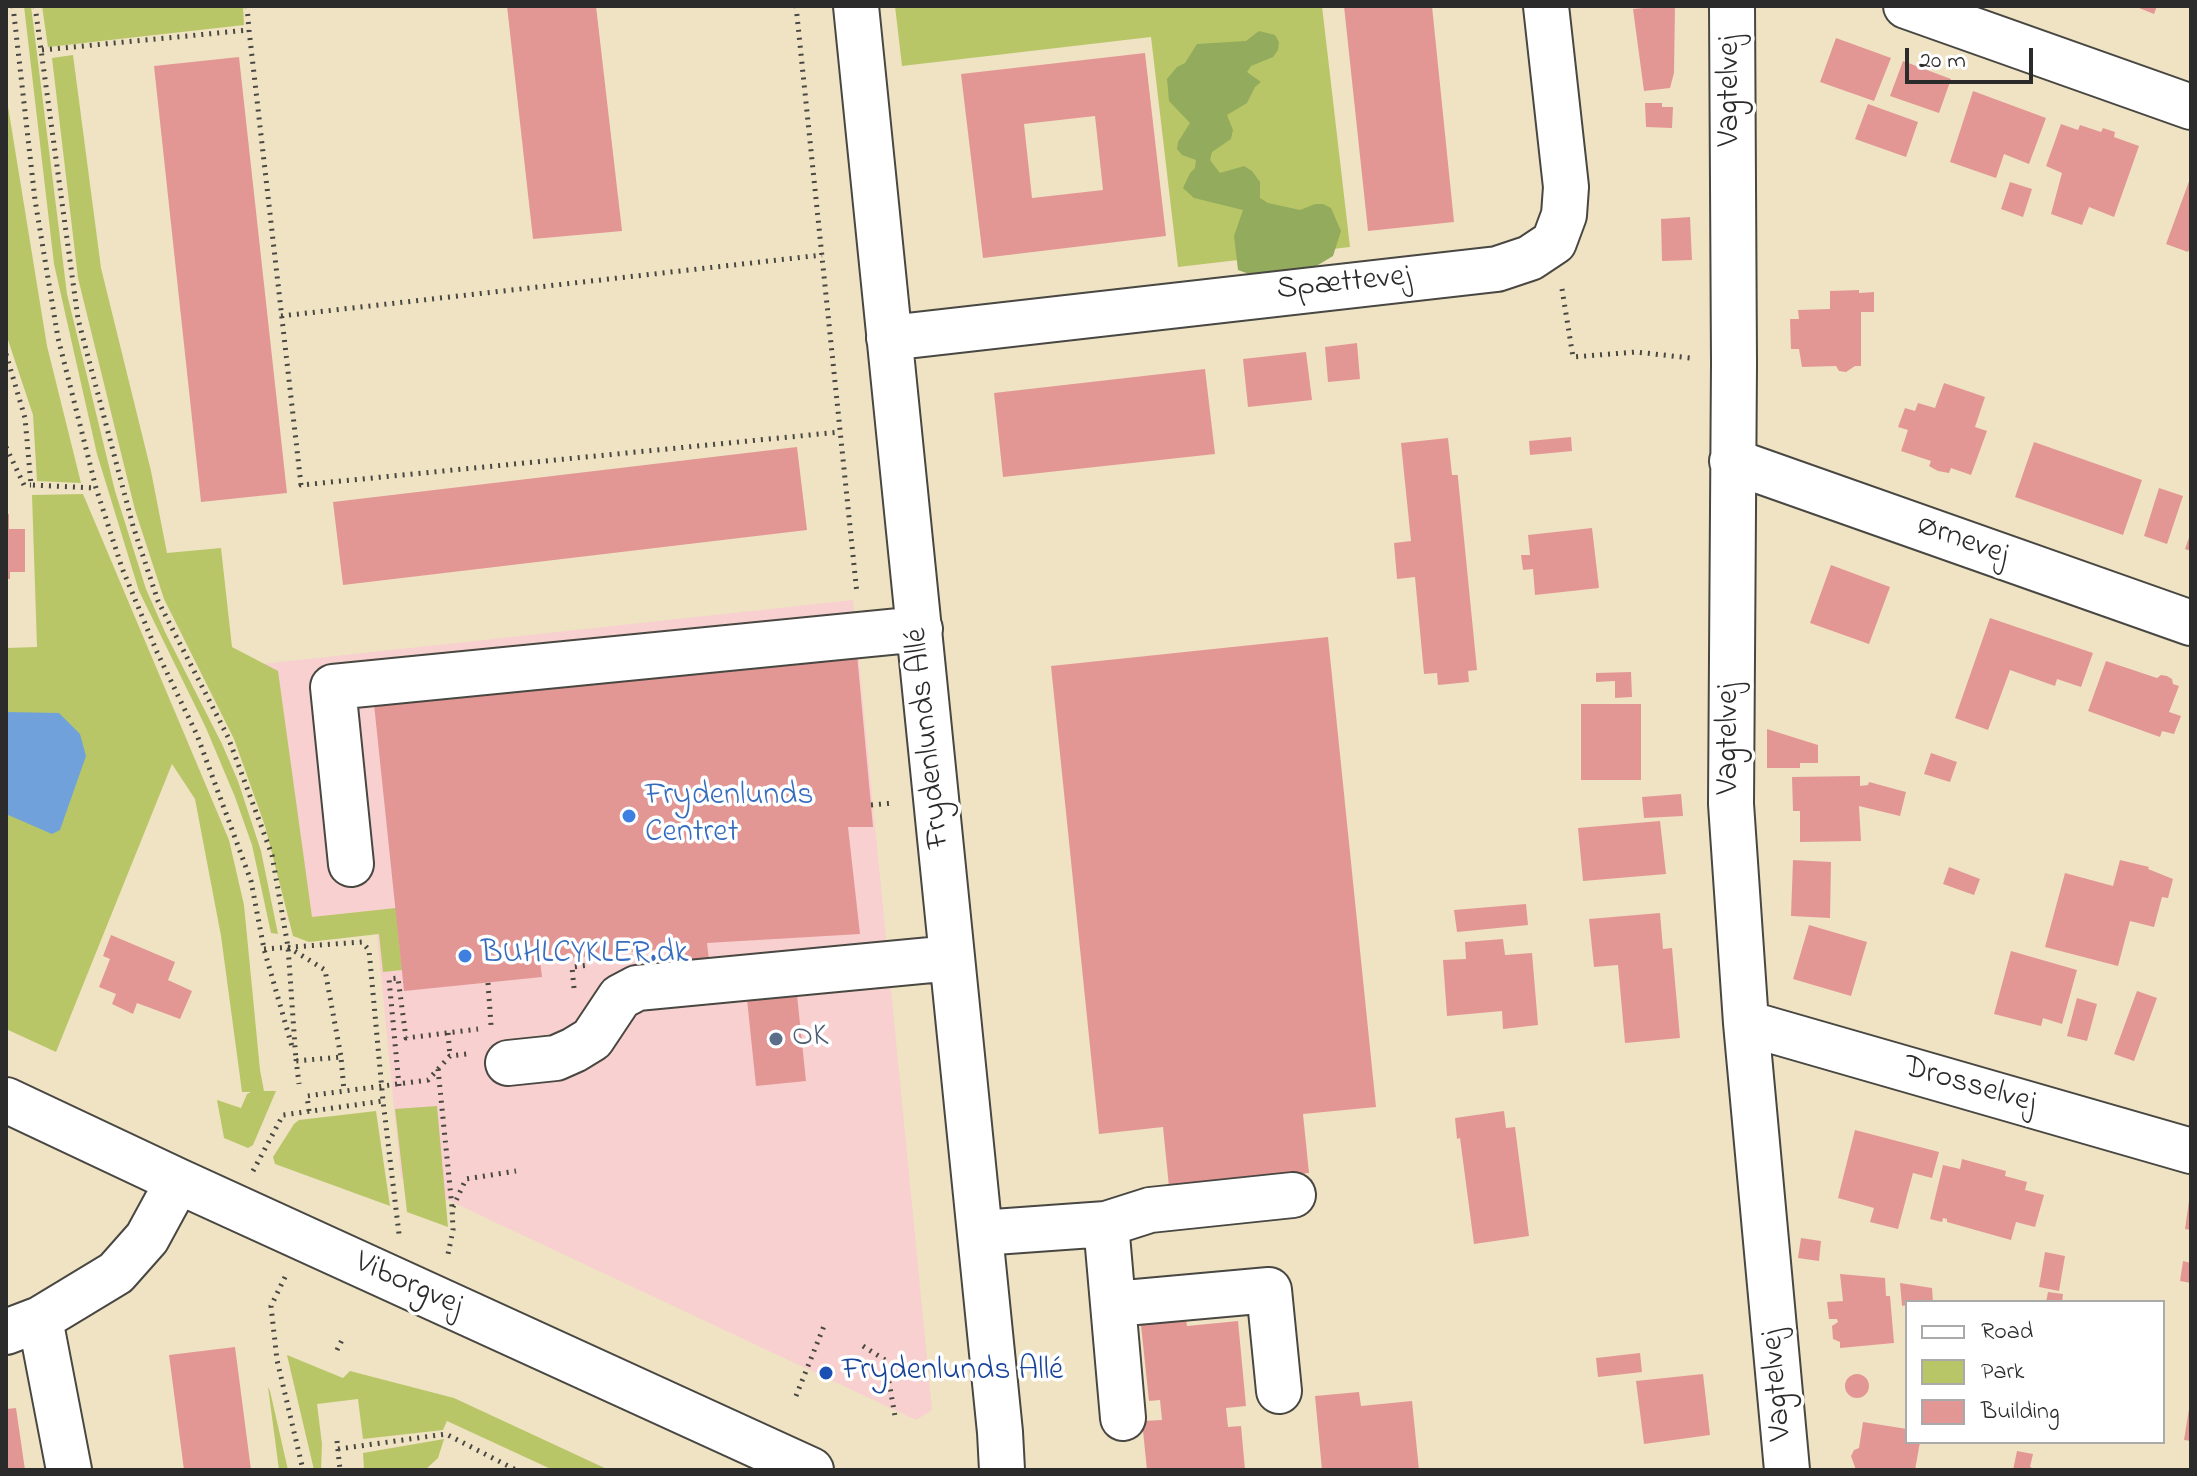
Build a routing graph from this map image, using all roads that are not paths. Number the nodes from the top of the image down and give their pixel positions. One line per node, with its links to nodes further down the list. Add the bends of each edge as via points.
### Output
1 (856, 6): 6 (street, Frydenlunds Allé)
2 (1546, 6): 6 (street, Spættevej, via 1566,187 1564,215 1554,242 1530,258 1497,269)
3 (1732, 6): 7 (street, Vagtelvej)
4 (1906, 6): 5 (street)
5 (2191, 107)
6 (889, 338): 9 (street, Frydenlunds Allé)
7 (1732, 461): 8 (street, Ørnevej); 12 (street, Vagtelvej, via 1731,804)
8 (2191, 623)
9 (920, 629): 10 (street, via 333,687); 11 (street, Frydenlunds Allé)
10 (351, 864)
11 (952, 958): 13 (street, via 637,988 620,997 592,1039 574,1050 556,1058); 19 (street, Frydenlunds Allé)
12 (1746, 1023): 15 (street, Drosselvej); 27 (street, Vagtelvej)
13 (508, 1063)
14 (6, 1100): 16 (street, Viborgvej)
15 (2191, 1151)
16 (178, 1181): 21 (street, via 147,1238 116,1273); 25 (street, Viborgvej)
17 (1293, 1195): 18 (street, via 1150,1210)
18 (1106, 1224): 19 (street); 20 (street)
19 (980, 1233): 26 (street, Frydenlunds Allé)
20 (1114, 1304): 22 (street, via 1269,1290); 23 (street)
21 (23, 1325): 24 (street)
22 (1279, 1391)
23 (1123, 1418)
24 (69, 1470)
25 (811, 1470)
26 (1002, 1470)
27 (1787, 1470)

